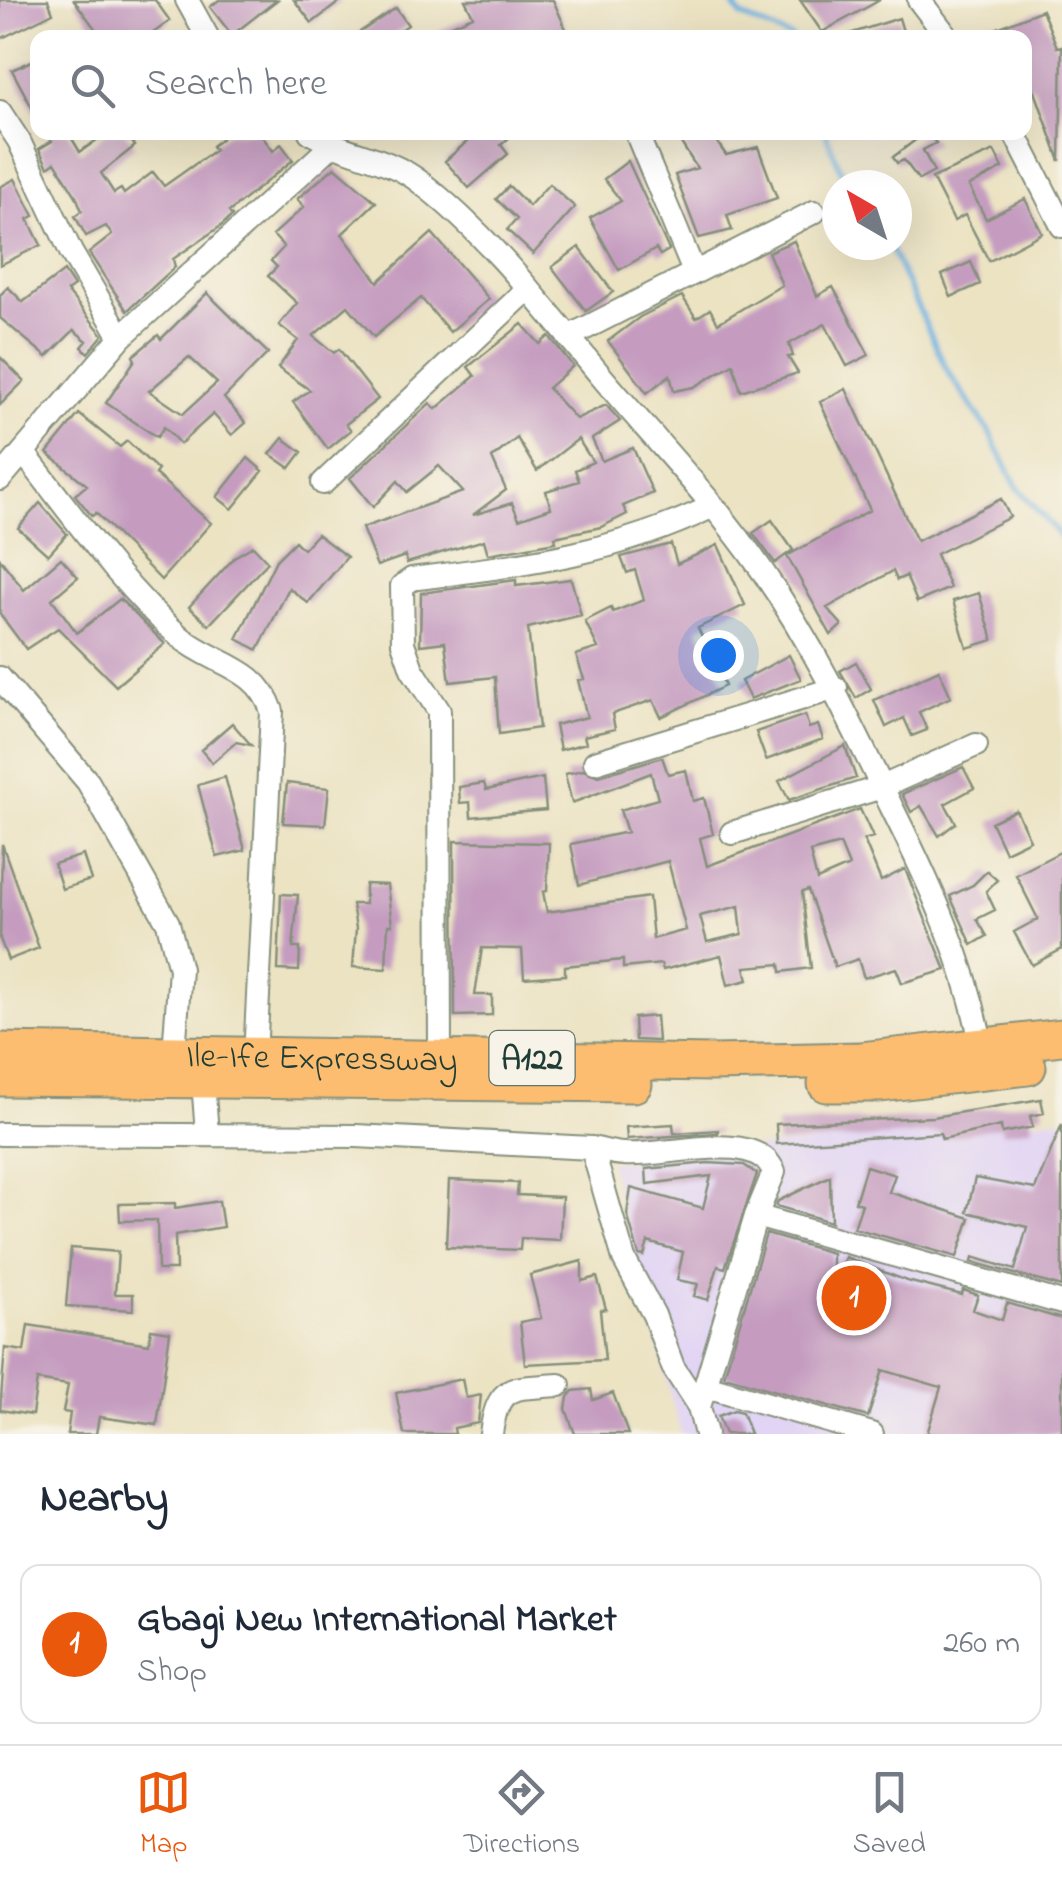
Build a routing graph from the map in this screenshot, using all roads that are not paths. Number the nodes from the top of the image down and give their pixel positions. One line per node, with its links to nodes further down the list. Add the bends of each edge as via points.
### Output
1 (187, 0): 3 (street)
2 (919, 0): 4 (street)
3 (204, 30)
4 (942, 30)
5 (0, 112): 15 (street)
6 (322, 140): 9 (street)
7 (639, 140): 12 (street)
8 (1018, 140): 11 (street)
9 (331, 146): 13 (street, via 396,166 418,180); 15 (street)
10 (814, 212): 12 (street)
11 (1062, 226)
12 (694, 272): 14 (street)
13 (528, 289): 14 (street); 18 (street)
14 (568, 336): 19 (street)
15 (121, 337): 16 (street)
16 (23, 452): 17 (street); 31 (street, via 176,633 214,661 244,670 269,702)
17 (0, 478)
18 (323, 484)
19 (711, 507): 21 (street, via 759,566); 30 (street, via 653,535 564,559 412,579 402,586 402,643 439,711)
20 (0, 678): 29 (street, via 88,782 168,922 180,969)
21 (836, 688): 23 (street); 24 (street)
22 (976, 745): 24 (street)
23 (595, 762)
24 (882, 788): 25 (street); 27 (street, via 938,904)
25 (732, 833)
26 (1062, 1037): 27 (highway, Ile-Ife Expressway / A122)
27 (982, 1049): 30 (highway, Ile-Ife Expressway / A122, via 712,1063)
28 (0, 1052): 29 (highway, Ile-Ife Expressway / A122)
29 (174, 1053): 31 (highway, Ile-Ife Expressway / A122)
30 (440, 1056): 31 (highway, Ile-Ife Expressway / A122)
31 (255, 1057)
32 (1062, 1062): 34 (highway, Ile-Ife Expressway / A122, via 880,1084)
33 (0, 1078): 34 (highway, Ile-Ife Expressway / A122)
34 (203, 1082): 35 (street)
35 (207, 1133): 36 (street); 37 (street)
36 (0, 1134)
37 (592, 1148): 38 (street, via 624,1154 744,1148 765,1156 774,1172); 41 (street, via 624,1259 674,1367)
38 (756, 1216): 39 (street); 41 (street)
39 (1062, 1303)
40 (559, 1385): 42 (street, via 501,1395)
41 (702, 1396): 43 (street); 44 (street)
42 (491, 1434)
43 (706, 1434)
44 (872, 1434)

